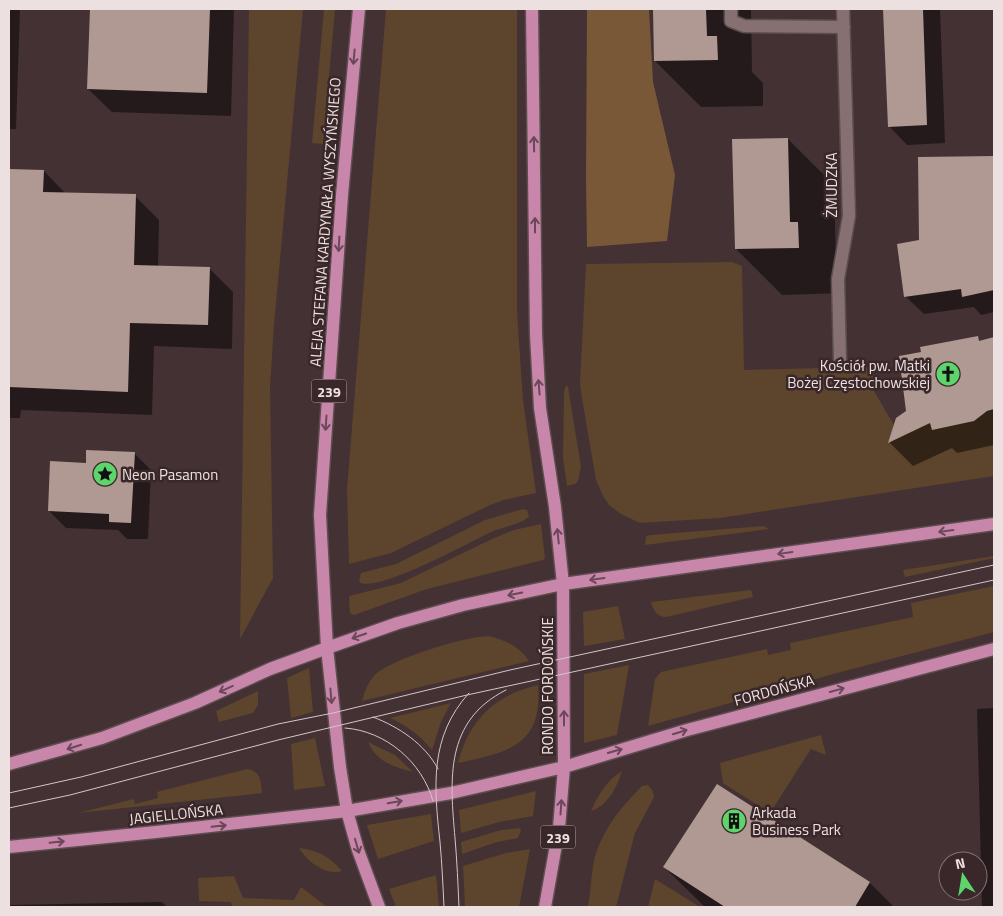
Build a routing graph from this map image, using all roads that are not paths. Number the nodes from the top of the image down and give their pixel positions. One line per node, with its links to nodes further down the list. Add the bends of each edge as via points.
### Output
1 (359, 9): 9 (main road, ALEJA STEFANA KARDYNAŁA WYSZYŃSKIEGO / 239, one-way to 9, via 342,195 320,515)
2 (532, 9): 8 (main road, 239, one-way to 2, via 537,363)
3 (731, 9): 5 (street, via 731,21 744,26)
4 (843, 9): 5 (street, ŻMUDZKA)
5 (844, 27): 6 (street, ŻMUDZKA, via 849,216 838,279)
6 (840, 360)
7 (994, 524): 8 (main road, one-way to 8)
8 (563, 584): 9 (main road, one-way to 9, via 398,623); 12 (main road, RONDO FORDOŃSKIE / 239, one-way to 8)
9 (327, 648): 11 (main road, one-way to 11, via 145,722 64,750); 13 (main road, 239, one-way to 13)
10 (994, 649): 12 (main road, FORDOŃSKA, one-way to 10, via 687,730)
11 (9, 764)
12 (564, 767): 13 (main road, RONDO FORDOŃSKIE, one-way to 12, via 451,793); 16 (main road, 239, one-way to 12, via 559,828)
13 (347, 811): 14 (main road, JAGIELLOŃSKA, one-way to 13); 15 (main road, 239, one-way to 15)
14 (9, 847)
15 (379, 907)
16 (545, 907)

